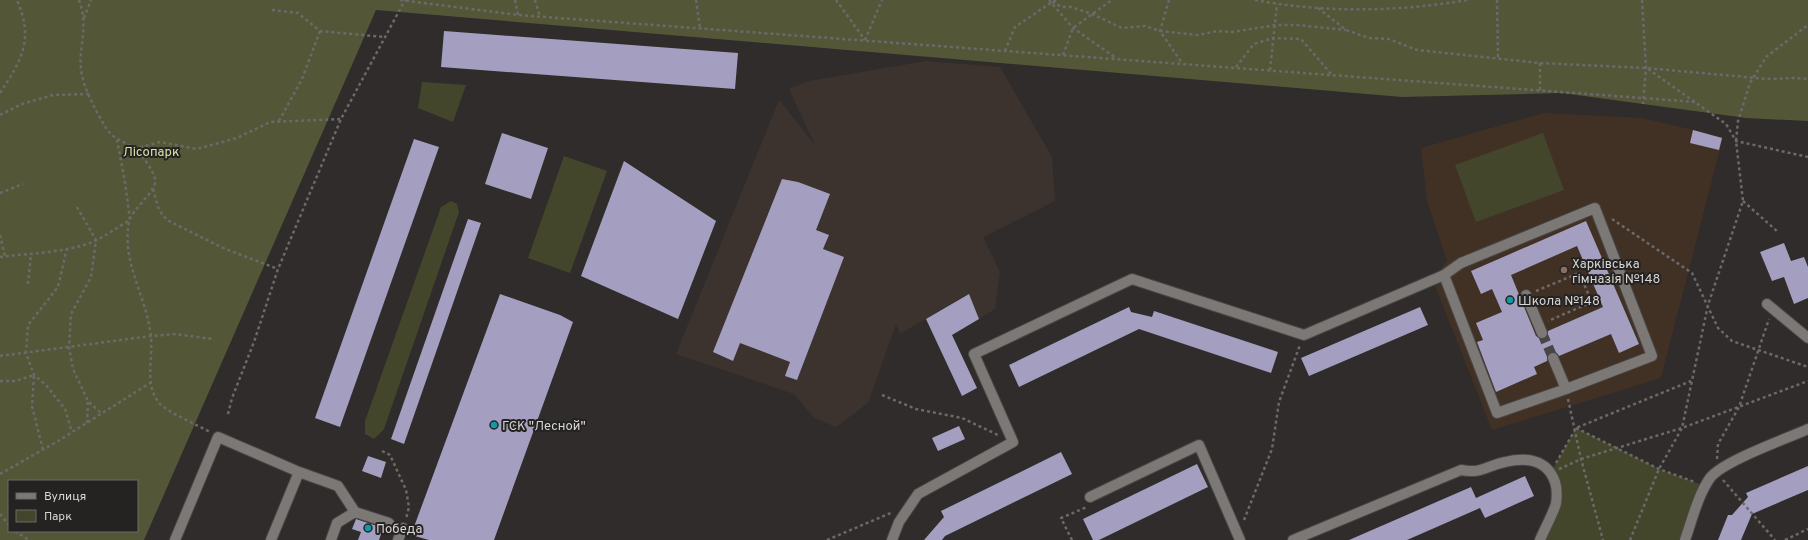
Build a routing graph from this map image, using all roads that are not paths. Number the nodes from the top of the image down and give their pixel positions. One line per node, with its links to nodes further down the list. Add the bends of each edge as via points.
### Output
1 (1444, 276): 7 (street, via 1497,413); 7 (street, via 1461,263 1595,208 1652,356); 19 (street, via 1304,335 1132,280 974,354 1013,442 918,494 899,522)
2 (1526, 295): 4 (street)
3 (1770, 306): 5 (street)
4 (1540, 329)
5 (1808, 338)
6 (1553, 358): 7 (street)
7 (1566, 388)
8 (1808, 429): 22 (street, via 1716,471 1705,486)
9 (299, 472): 11 (street, via 338,486); 15 (street, via 218,438); 16 (street)
10 (1090, 498): 14 (street, via 1199,445)
11 (354, 512): 12 (street); 17 (street, via 337,523)
12 (389, 523)
13 (403, 528): 18 (street)
14 (1239, 537)
15 (175, 540)
16 (271, 540)
17 (330, 540)
18 (398, 540)
19 (892, 540)
20 (1293, 540): 21 (street, via 1461,470 1474,473 1520,459 1537,462 1551,472 1556,486 1556,503)
21 (1540, 540)
22 (1685, 540)

